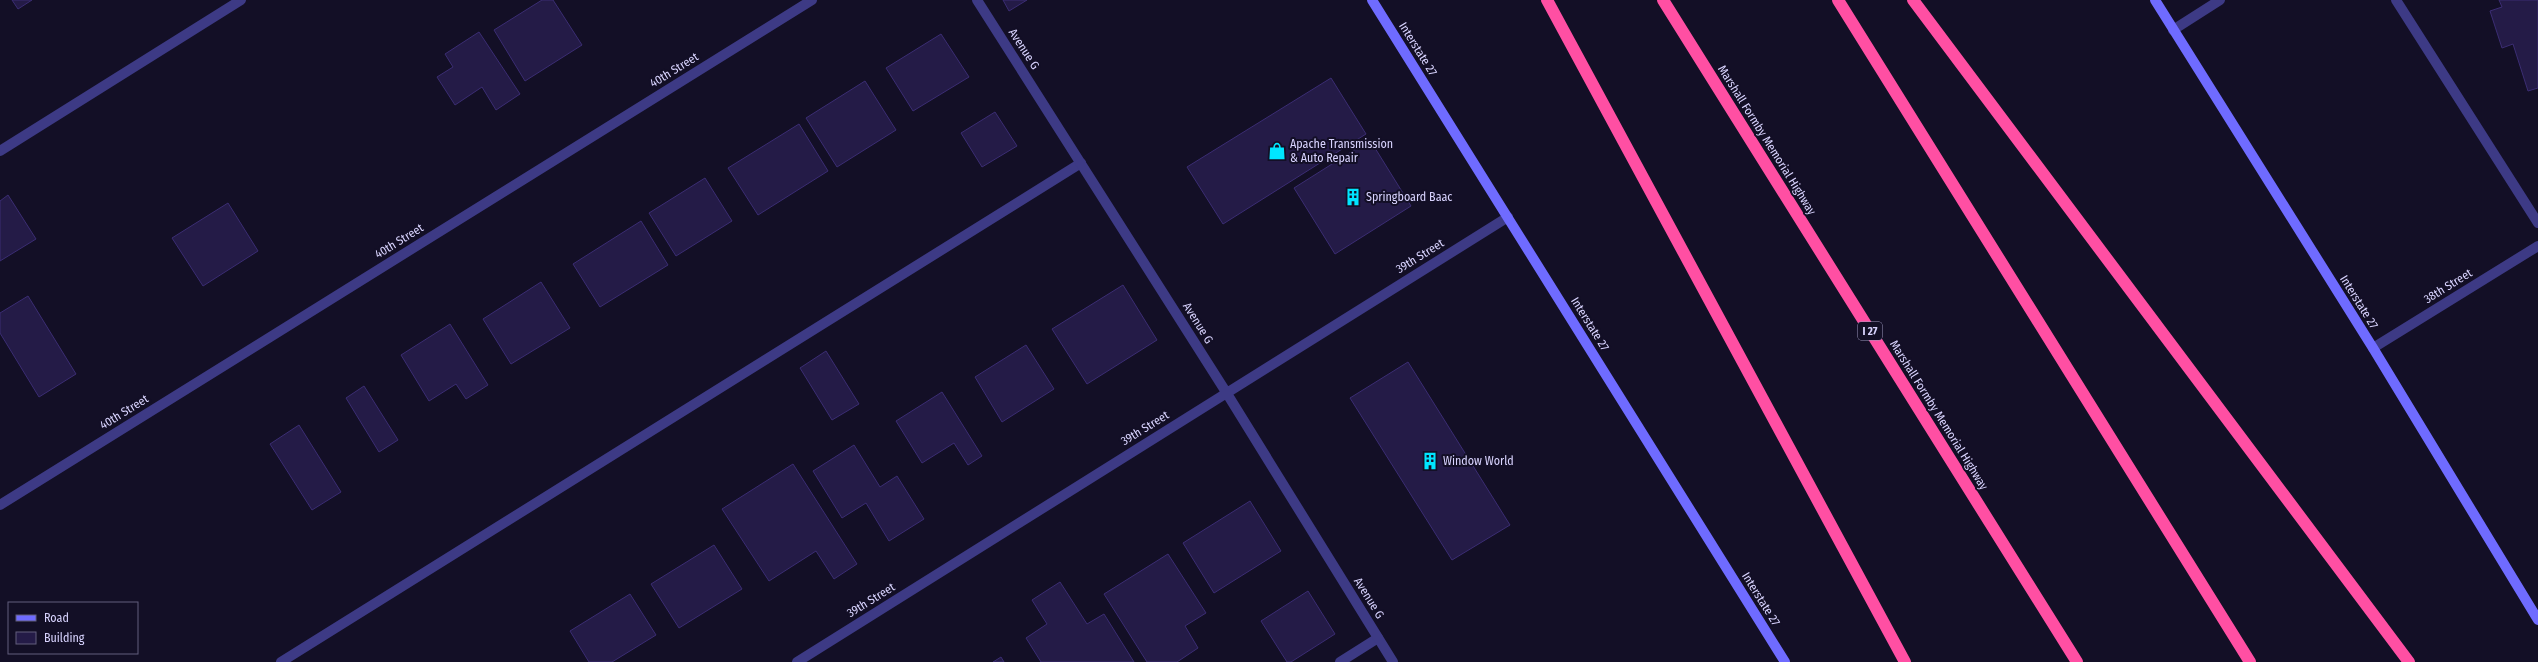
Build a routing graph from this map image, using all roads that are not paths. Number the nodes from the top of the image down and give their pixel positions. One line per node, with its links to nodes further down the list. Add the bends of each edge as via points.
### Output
1 (241, 0): 13 (street)
2 (812, 0): 20 (street, 40th Street)
3 (977, 0): 14 (street, Avenue G)
4 (1372, 0): 15 (main road, Interstate 27)
5 (1547, 0): 28 (highway)
6 (1663, 0): 29 (highway, Marshall Formby Memorial Highway / I 27)
7 (1838, 0): 30 (highway)
8 (1913, 0): 31 (highway)
9 (2155, 0): 12 (main road, Interstate 27)
10 (2220, 0): 12 (street)
11 (2396, 0): 16 (street)
12 (2174, 30): 18 (main road, Interstate 27)
13 (0, 151)
14 (1080, 163): 19 (street, Avenue G); 23 (street)
15 (1508, 217): 19 (street, 39th Street); 27 (main road, Interstate 27)
16 (2538, 224)
17 (2538, 246): 18 (street, 38th Street)
18 (2373, 348): 21 (main road, Interstate 27)
19 (1226, 392): 22 (street, Avenue G); 24 (street, 39th Street)
20 (0, 505)
21 (2538, 620)
22 (1378, 638): 25 (street); 26 (street, Avenue G)
23 (281, 662)
24 (796, 662)
25 (1340, 662)
26 (1393, 662)
27 (1785, 662)
28 (1905, 662)
29 (2077, 662)
30 (2250, 662)
31 (2409, 662)

